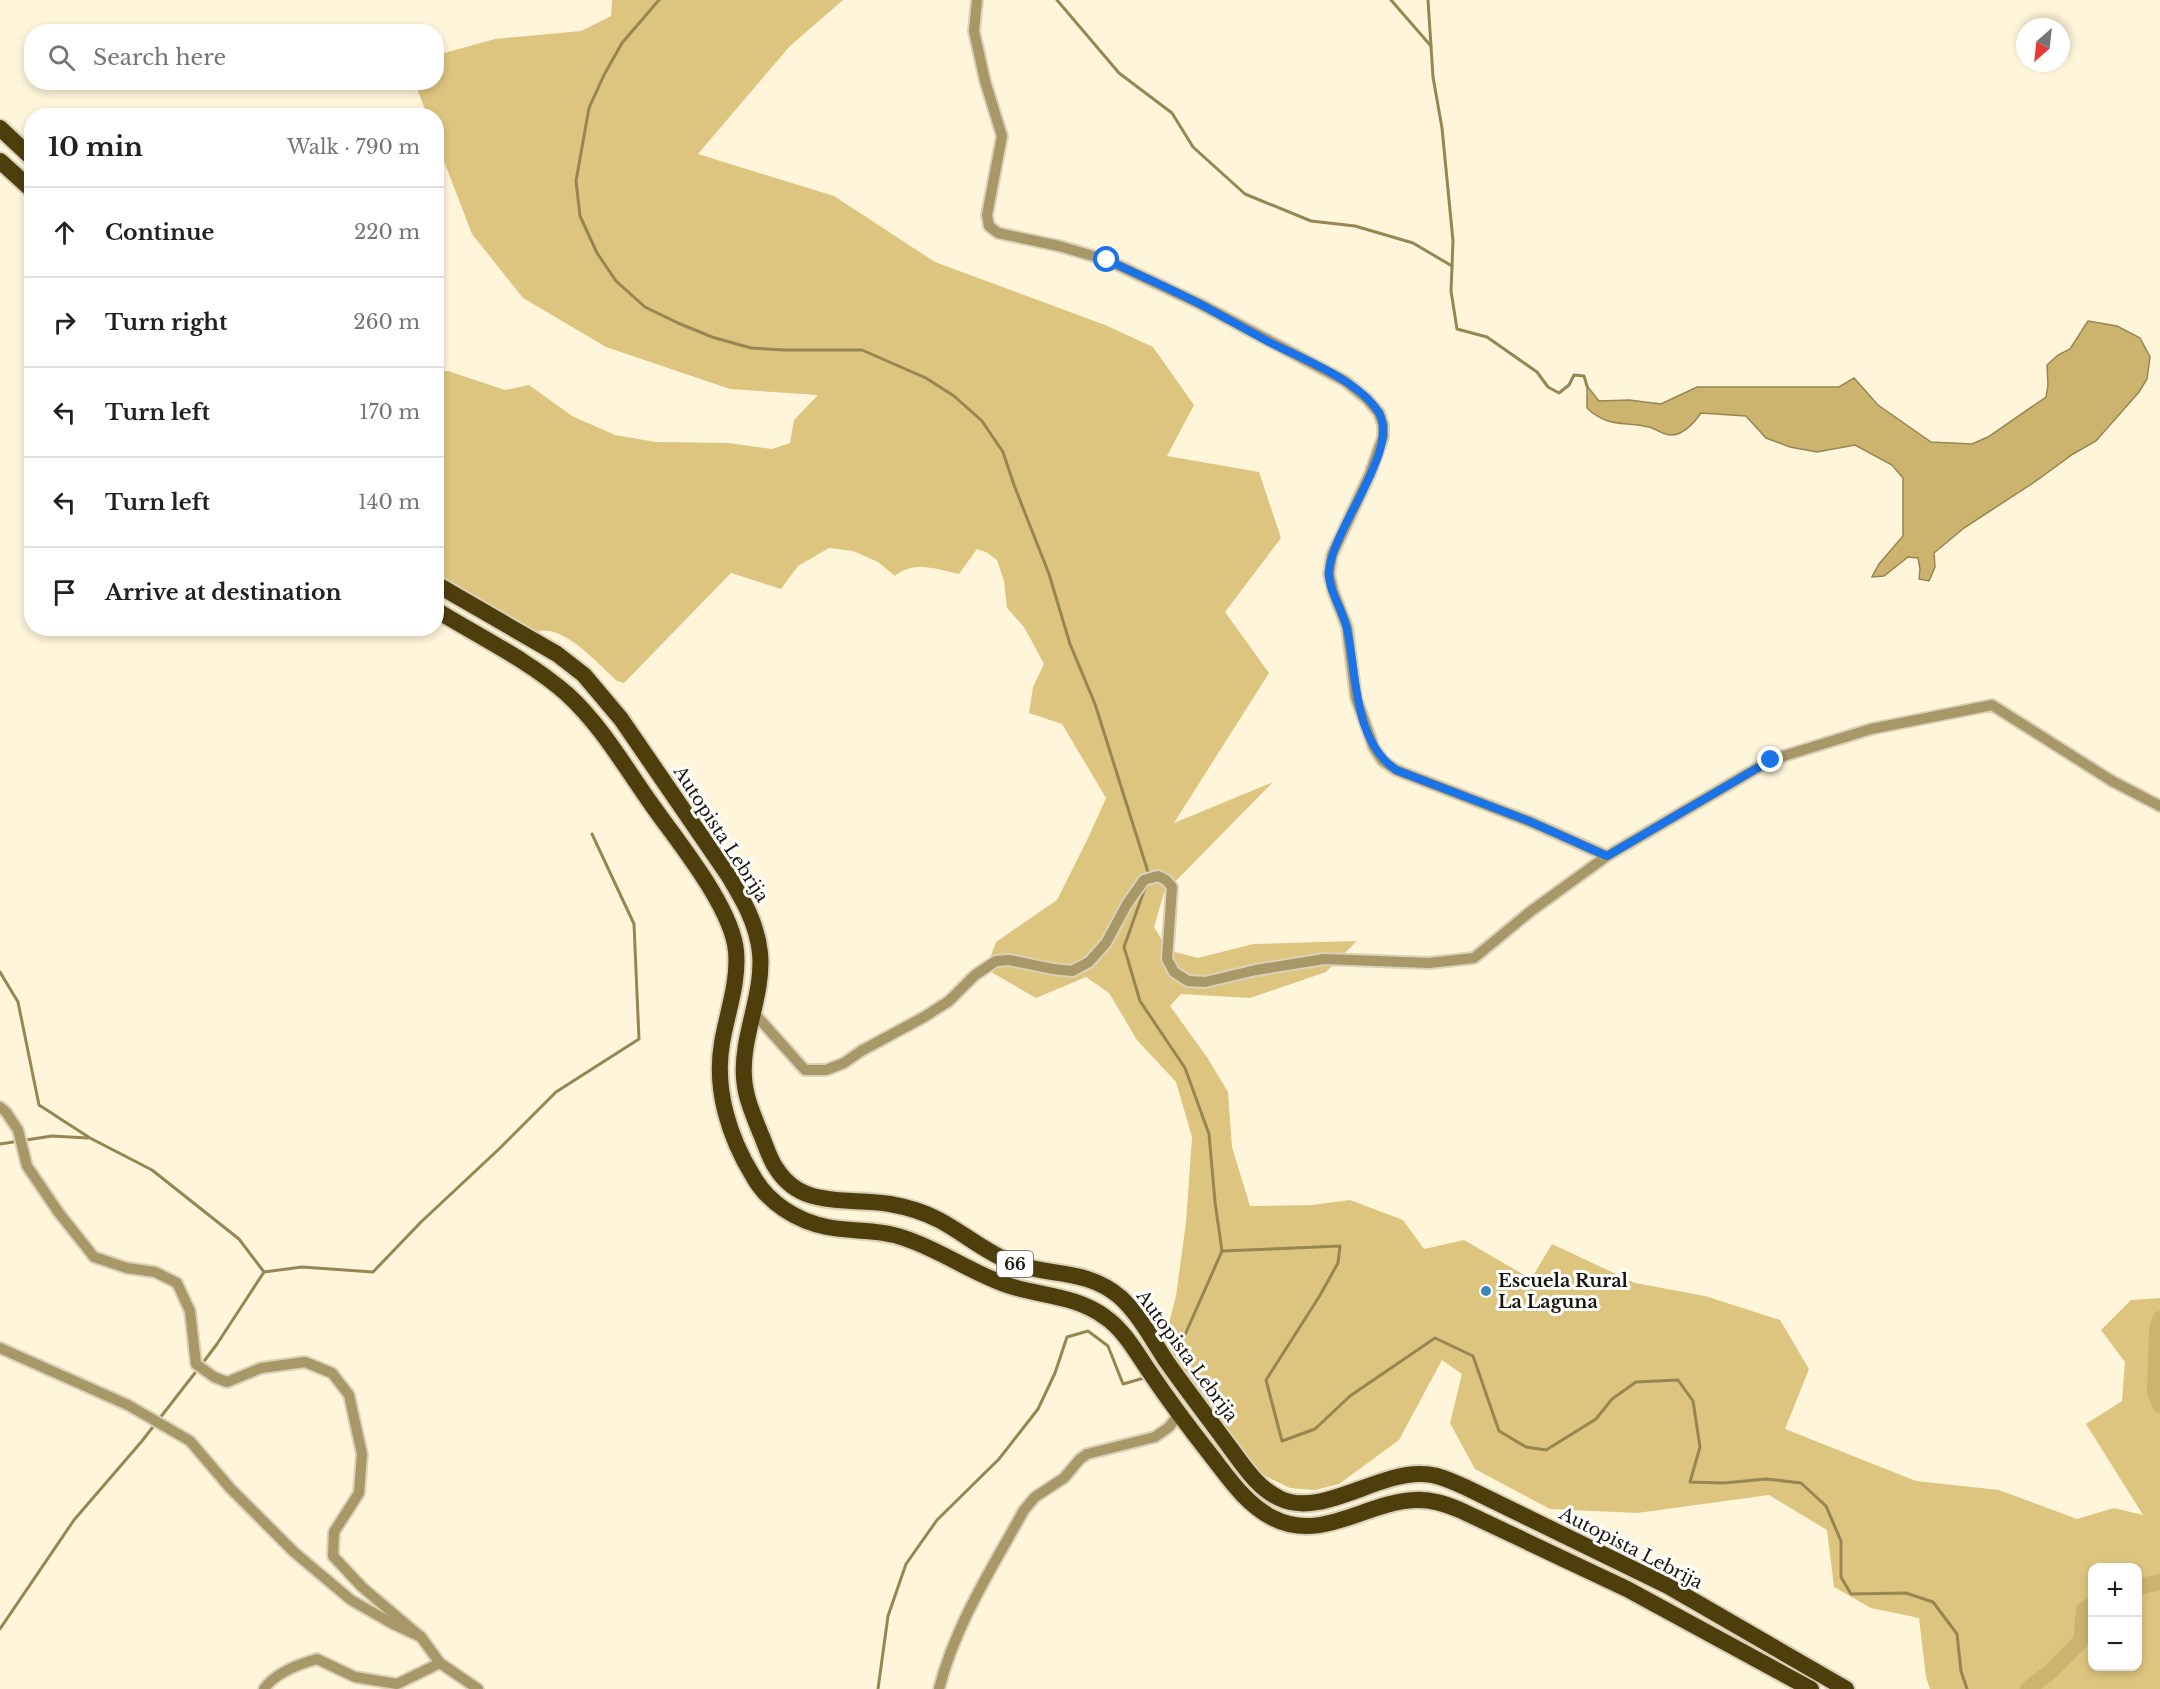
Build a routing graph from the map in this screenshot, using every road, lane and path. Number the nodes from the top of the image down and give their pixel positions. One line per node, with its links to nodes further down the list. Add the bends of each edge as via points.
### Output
1 (977, 0): 9 (street, via 974,31 1002,136 987,215 989,226 998,233 1107,260 1345,381 1367,399 1379,413 1383,437 1332,555 1329,574 1347,627 1356,698 1374,748 1396,770)
2 (0, 128): 3 (highway)
3 (24, 150)
4 (0, 161): 5 (highway)
5 (24, 183)
6 (444, 589): 10 (highway, Autopista Lebrija / 66, via 556,654 584,675 621,719 728,875 751,916 761,968)
7 (444, 615): 13 (highway, 66, via 542,674 583,710 723,910 734,938 736,966 721,1047 722,1101 754,1179 773,1201 788,1212 825,1227 902,1237 1009,1286 1094,1310 1126,1338)
8 (2160, 807): 9 (street, via 1992,705 1871,729 1771,760)
9 (1607, 856): 10 (street, via 1474,958 1429,963 1324,959 1205,982 1188,981 1174,972 1167,959 1172,887 1158,876 1144,880 1106,943 1089,962 1071,971 996,961 949,1001 826,1070 805,1070)
10 (754, 1013): 20 (highway, Autopista Lebrija / 66, via 743,1075 746,1098 774,1166 788,1184 806,1195 889,1204 916,1211 1016,1264 1071,1274 1108,1288 1136,1316 1188,1392 1264,1490 1298,1504 1319,1503 1402,1475 1439,1476 1668,1586)
11 (0, 1107): 14 (street, via 18,1130 27,1166 94,1257 155,1272 177,1283 190,1311 196,1364 227,1382 261,1368 305,1362 332,1372 349,1395 362,1454 360,1493 334,1532 333,1556 362,1587)
12 (0, 1348): 14 (street, via 128,1405 190,1441 294,1552 351,1600)
13 (1179, 1414): 18 (street, via 1155,1437 1087,1454 1064,1478 1035,1497 970,1607 944,1667); 19 (highway, 66, via 1236,1487 1254,1506 1273,1518 1308,1527 1411,1500 1443,1503 1627,1589)
14 (421, 1637): 15 (street)
15 (440, 1663): 16 (street, via 397,1684 355,1677 317,1659 299,1664); 17 (street)
16 (264, 1689)
17 (478, 1689)
18 (939, 1689)
19 (1811, 1689)
20 (1846, 1689)

